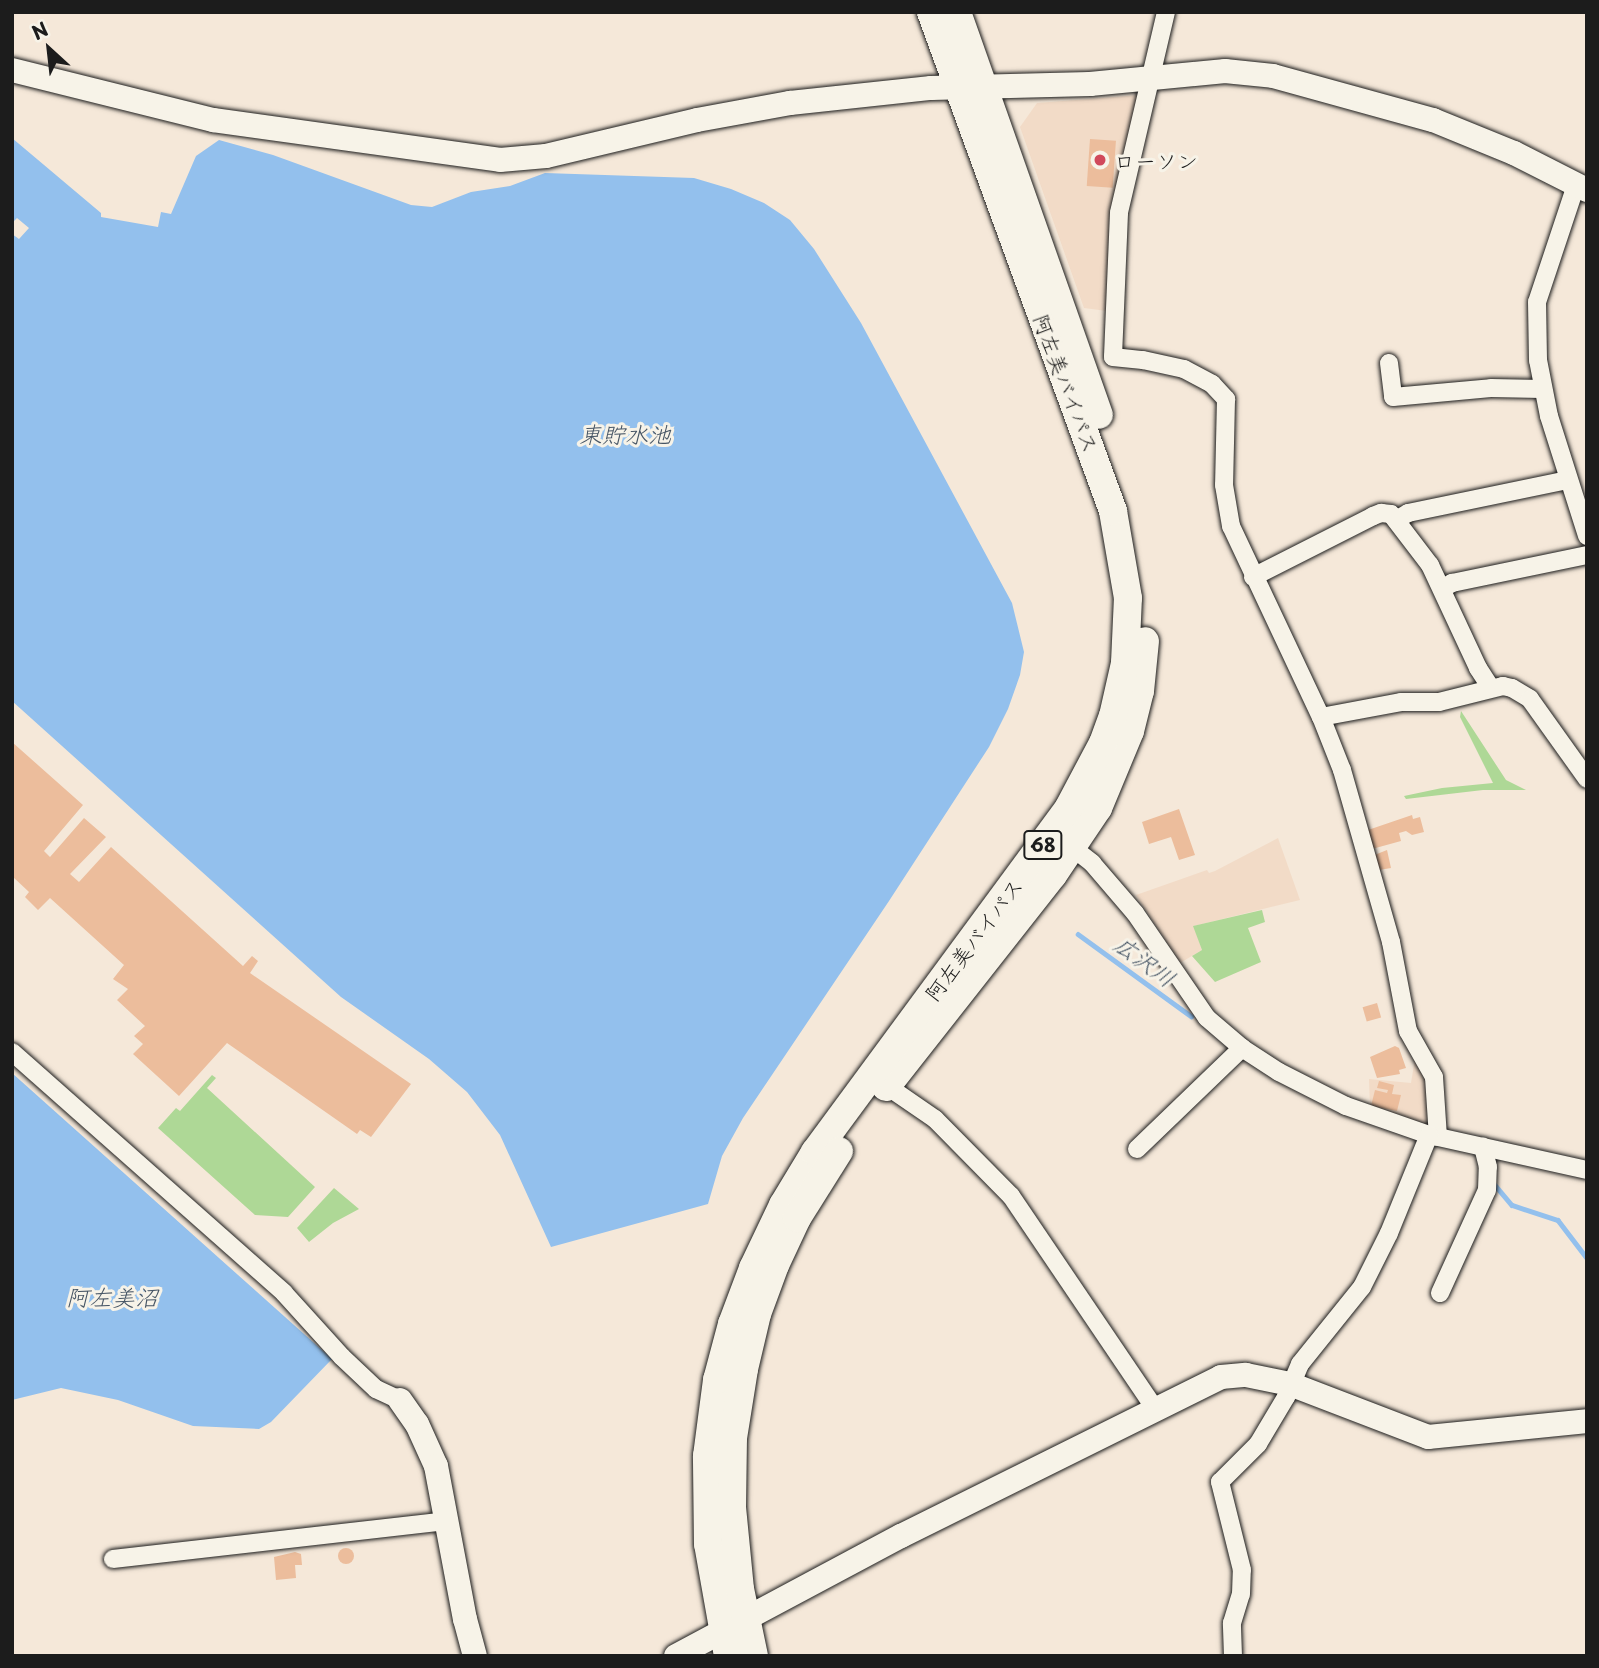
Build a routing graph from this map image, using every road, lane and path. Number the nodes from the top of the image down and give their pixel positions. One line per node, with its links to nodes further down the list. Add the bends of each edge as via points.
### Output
1 (931, 12): 6 (main road, 阿左美バイパス / 68)
2 (957, 12): 6 (main road, 阿左美バイパス / 68)
3 (1166, 12): 5 (street)
4 (12, 70): 6 (street, via 213,120 500,160 546,156 790,103)
5 (1152, 79): 6 (street); 7 (street, via 1225,71 1273,76 1433,120); 14 (street, via 1119,213 1114,357 1184,369 1222,392 1228,407 1226,505)
6 (970, 86): 19 (main road, 阿左美バイパス / 68, via 1097,462 1116,524 1128,598 1125,663 1113,716)
7 (1581, 187): 9 (street, via 1537,302)
8 (1389, 363): 9 (street, via 1392,397 1491,388)
9 (1542, 389): 10 (street)
10 (1568, 480): 11 (street, via 1408,513); 12 (street)
11 (1396, 520): 14 (street, via 1381,513); 15 (street)
12 (1587, 536)
13 (1587, 555): 15 (street, via 1452,583)
14 (1253, 577): 17 (street)
15 (1442, 589): 16 (street)
16 (1491, 688): 17 (street, via 1439,702 1401,702); 18 (street, via 1512,688 1530,699)
17 (1321, 718): 23 (street, via 1346,785 1391,942 1408,1031 1434,1077)
18 (1587, 779)
19 (1063, 839): 20 (street, via 1092,863 1135,913 1207,1018); 22 (main road, 阿左美バイパス / 68); 34 (main road, 阿左美バイパス / 68, via 945,973 815,1152 753,1268 723,1356 708,1438 708,1544)
20 (1242, 1048): 23 (street, via 1314,1091); 25 (street)
21 (12, 1052): 29 (street, via 284,1293 376,1388)
22 (887, 1086): 30 (street, via 935,1119 1011,1196); 34 (main road, 阿左美バイパス / 68, via 850,1134 797,1218 766,1286 750,1341 733,1438 737,1572)
23 (1433, 1136): 24 (street); 28 (street, via 1373,1268 1300,1364)
24 (1483, 1147): 26 (street); 27 (street, via 1488,1191)
25 (1137, 1149)
26 (1587, 1170)
27 (1440, 1293)
28 (1290, 1384): 30 (street, via 1229,1376); 31 (street, via 1428,1437); 38 (street, via 1258,1444 1220,1482 1242,1570 1232,1623)
29 (400, 1400): 32 (street, via 436,1466)
30 (1156, 1409): 34 (street)
31 (1587, 1421)
32 (448, 1521): 33 (street); 35 (street)
33 (113, 1559)
34 (732, 1635): 36 (street); 37 (main road, 阿左美バイパス / 68)
35 (475, 1656)
36 (676, 1656)
37 (754, 1656)
38 (1233, 1656)

